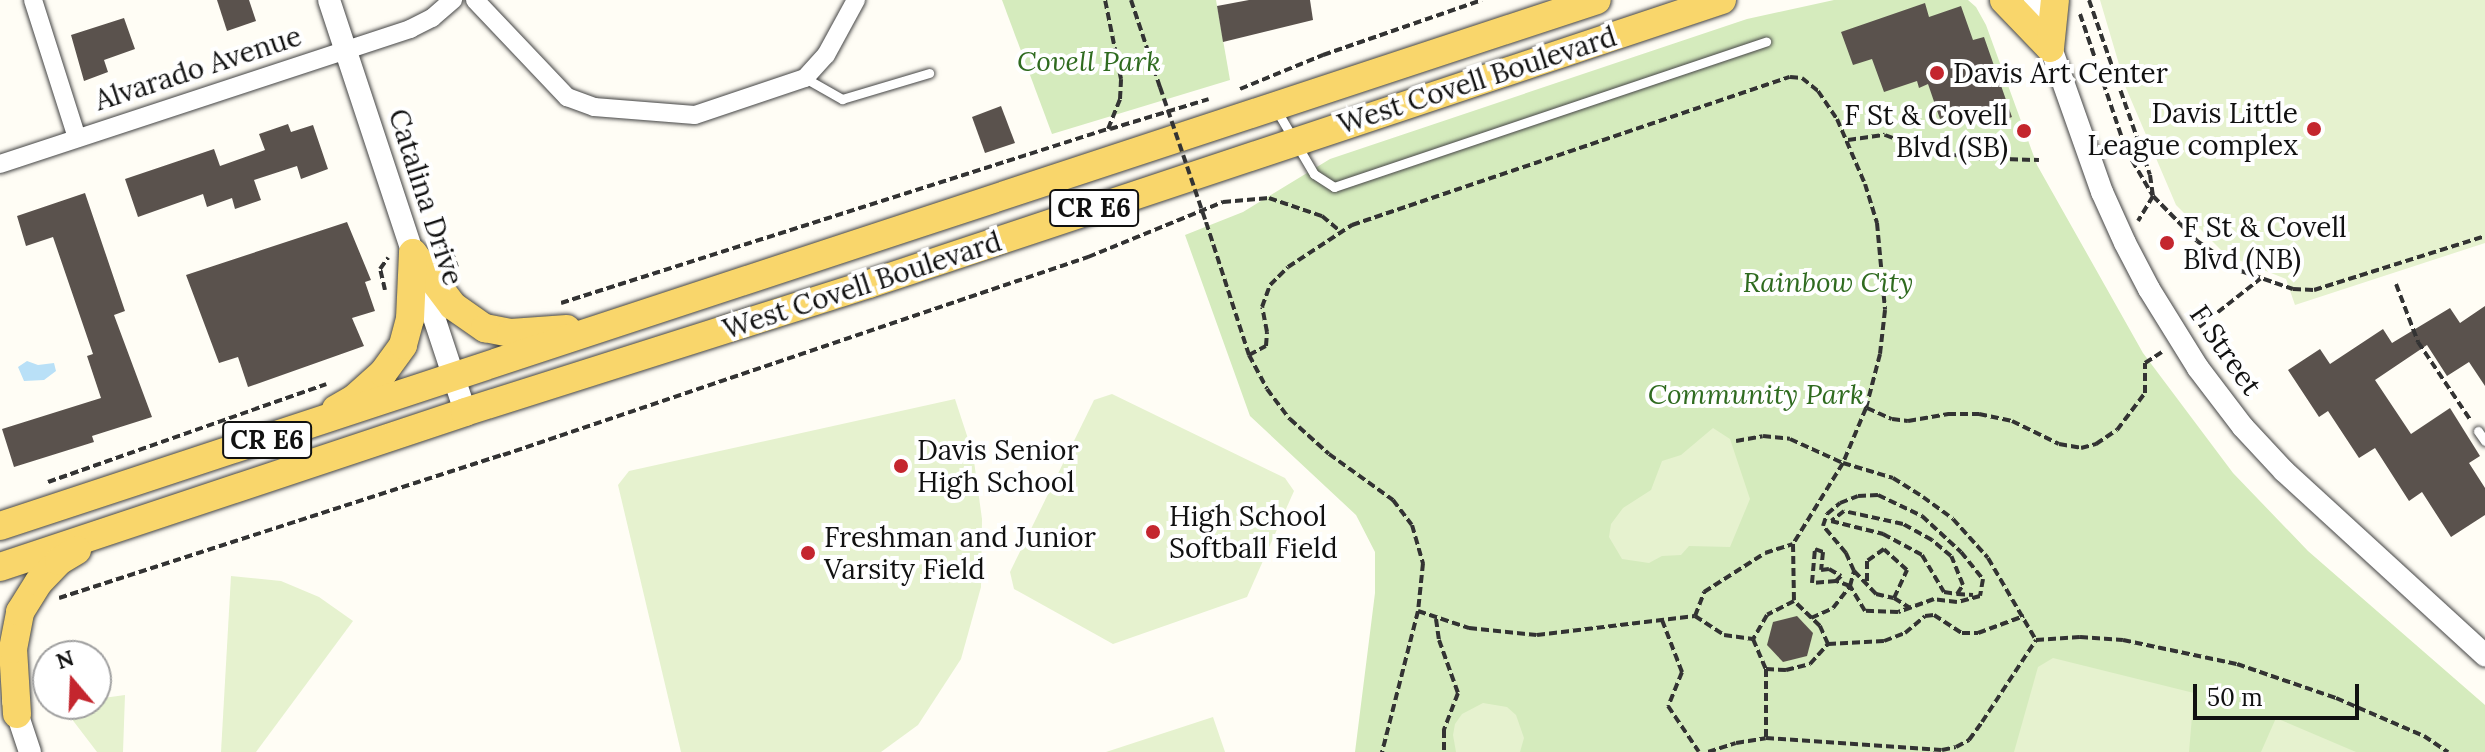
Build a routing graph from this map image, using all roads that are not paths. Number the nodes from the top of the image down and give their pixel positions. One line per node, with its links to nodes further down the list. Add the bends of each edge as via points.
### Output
1 (33, 0): 17 (street)
2 (329, 0): 12 (street, Catalina Drive)
3 (453, 0): 12 (street, Alvarado Avenue, via 419,25)
4 (475, 0): 15 (street, via 567,97 594,107 695,115)
5 (856, 0): 15 (street, via 826,55)
6 (1597, 0): 16 (main road, West Covell Boulevard / CR E6)
7 (1722, 0): 18 (main road, West Covell Boulevard / CR E6)
8 (2004, 0): 13 (main road)
9 (2034, 0): 13 (street, F Street)
10 (2066, 3): 13 (main road)
11 (1766, 42): 18 (lane, via 1334,187 1314,174)
12 (345, 48): 17 (street, Alvarado Avenue); 20 (street, Catalina Drive)
13 (2050, 48): 30 (street, F Street, via 2125,243 2216,393 2284,471)
14 (929, 73): 15 (lane, via 842,99)
15 (805, 78)
16 (1276, 108): 18 (lane); 21 (main road, West Covell Boulevard / CR E6)
17 (77, 138): 19 (street, Alvarado Avenue)
18 (1292, 141): 23 (main road, West Covell Boulevard / CR E6, via 869,284)
19 (0, 164)
20 (426, 249): 21 (main road, via 453,306 485,328 535,332); 22 (street, Catalina Drive); 24 (main road, via 400,351 355,398)
21 (624, 322): 22 (main road, West Covell Boulevard / CR E6)
22 (454, 379): 23 (street, Catalina Drive); 24 (main road, West Covell Boulevard / CR E6)
23 (465, 412): 28 (main road, West Covell Boulevard / CR E6)
24 (301, 429): 27 (main road, West Covell Boulevard / CR E6)
25 (2478, 431): 26 (lane)
26 (2485, 441)
27 (0, 526)
28 (102, 536): 29 (main road, West Covell Boulevard / CR E6); 33 (main road, via 59,561 20,612 13,649)
29 (0, 567)
30 (2485, 655)
31 (0, 662): 33 (street)
32 (0, 689): 33 (main road)
33 (17, 714): 34 (street)
34 (30, 752)

